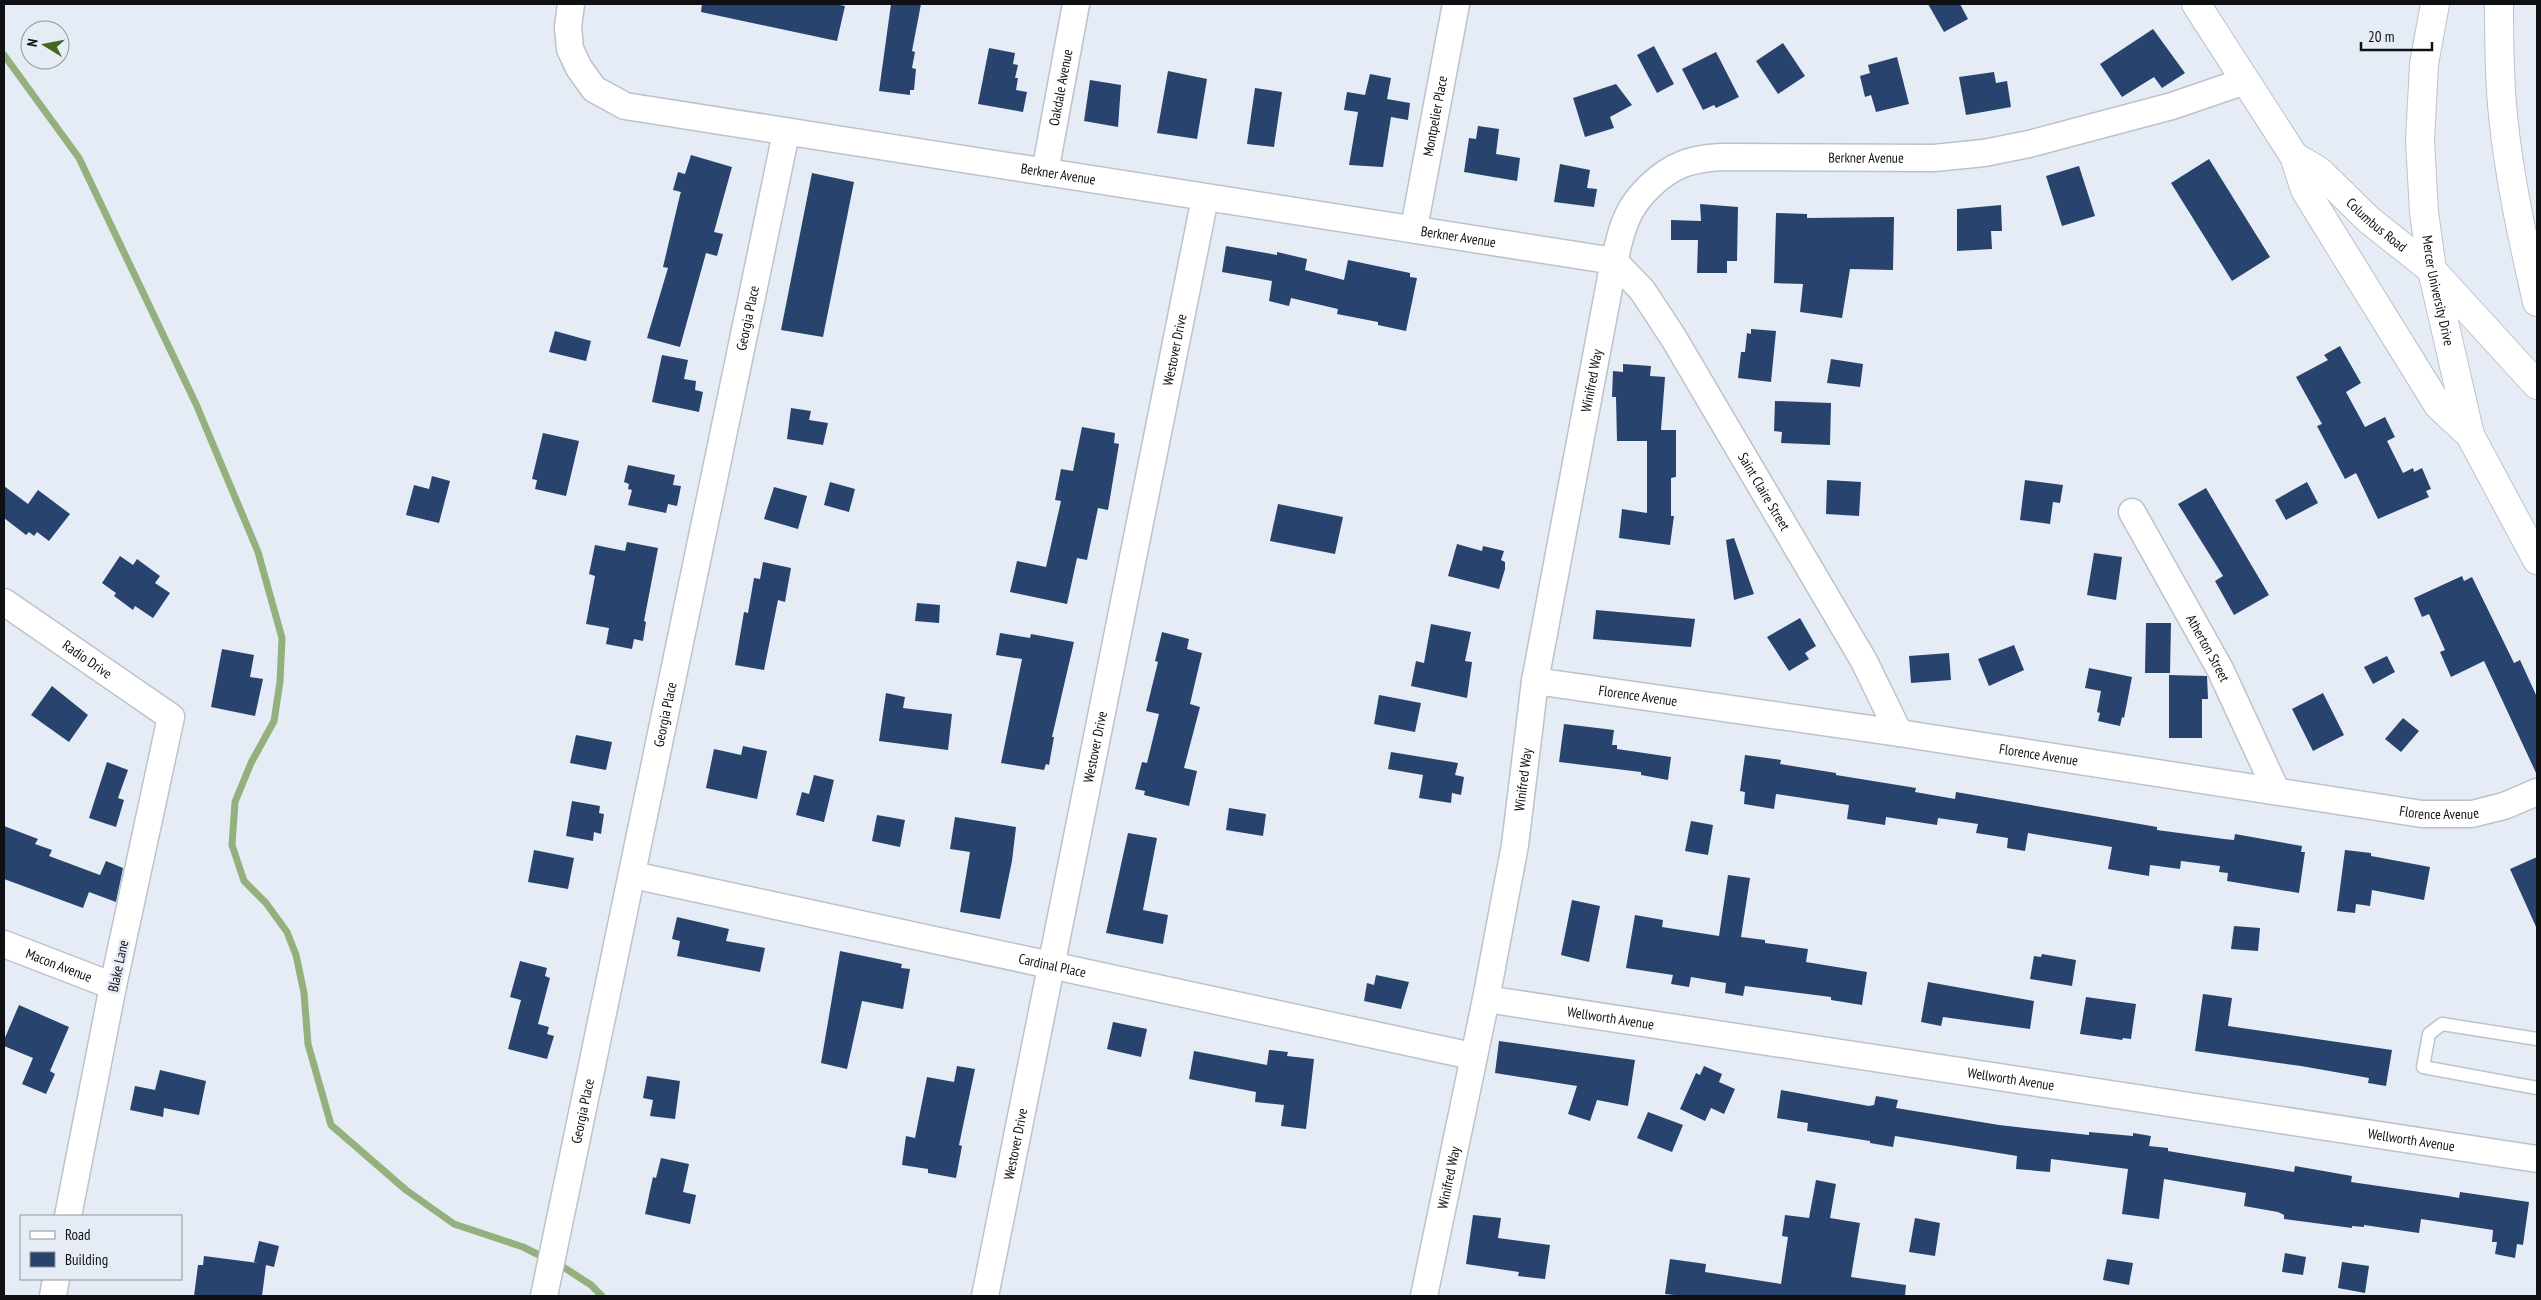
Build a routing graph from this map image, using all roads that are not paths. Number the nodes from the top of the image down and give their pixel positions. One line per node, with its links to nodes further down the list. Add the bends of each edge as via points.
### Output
1 (571, 4): 8 (street, Berkner Avenue, via 570,49 594,90 625,106)
2 (1076, 4): 10 (street, Oakdale Avenue)
3 (1456, 4): 12 (street, Montpelier Place)
4 (2196, 4): 7 (main road, Columbus Road)
5 (2435, 4): 14 (main road, Mercer University Drive, via 2424,64 2420,141 2424,212)
6 (2499, 4): 15 (main road, via 2504,123 2516,205)
7 (2245, 81): 9 (main road, Columbus Road); 13 (street, Berkner Avenue, via 2172,106 1984,153 1934,158 1741,156 1698,160 1681,165 1654,183 1634,205 1625,220)
8 (786, 133): 10 (street, Berkner Avenue); 26 (street, Georgia Place)
9 (2294, 156): 14 (main road, Columbus Road, via 2319,171 2369,220); 17 (main road, Columbus Road, via 2305,190 2438,405)
10 (1045, 172): 11 (street, Berkner Avenue)
11 (1205, 198): 12 (street, Berkner Avenue); 28 (street, Westover Drive)
12 (1414, 228): 13 (street, Berkner Avenue)
13 (1614, 261): 21 (street, Winifred Way); 23 (street, Saint Claire Street, via 1642,290 1673,337 1864,661)
14 (2432, 270): 16 (main road, Columbus Road); 17 (main road, Mercer University Drive)
15 (2537, 302)
16 (2537, 385)
17 (2470, 435): 19 (main road, Mercer University Drive)
18 (2132, 512): 24 (street, Atherton Street, via 2220,669)
19 (2537, 560)
20 (4, 602): 22 (street, Radio Drive)
21 (1535, 682): 23 (street, Florence Avenue); 30 (street, Winifred Way, via 1515,846)
22 (171, 717): 29 (street, Blake Lane)
23 (1899, 733): 24 (street, Florence Avenue)
24 (2276, 790): 25 (street, Florence Avenue, via 2422,814 2472,814 2504,806)
25 (2537, 792)
26 (633, 875): 28 (street, Cardinal Place); 38 (street, Georgia Place)
27 (4, 944): 29 (street, Macon Avenue)
28 (1051, 966): 32 (street, Cardinal Place); 39 (street, Westover Drive)
29 (113, 986): 35 (street, Blake Lane)
30 (1486, 1000): 32 (street, Winifred Way); 34 (street, Wellworth Avenue)
31 (2537, 1039): 33 (lane, via 2442,1024 2430,1034 2423,1068)
32 (1472, 1056): 40 (street, Winifred Way)
33 (2537, 1088)
34 (2537, 1159)
35 (68, 1215)
36 (56, 1280): 37 (street)
37 (53, 1296)
38 (544, 1296)
39 (985, 1296)
40 (1424, 1296)

